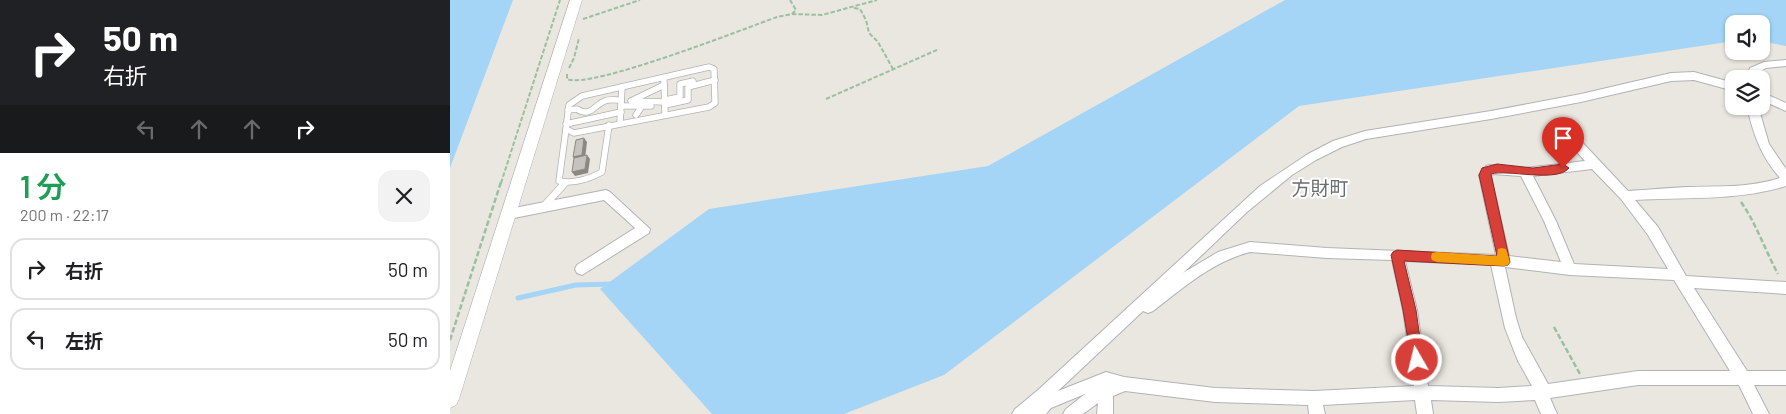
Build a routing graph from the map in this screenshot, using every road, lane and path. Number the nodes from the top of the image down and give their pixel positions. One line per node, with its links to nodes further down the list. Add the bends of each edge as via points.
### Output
1 (560, 0): 53 (path)
2 (576, 0): 44 (street)
3 (640, 0): 8 (path, via 580,21)
4 (790, 0): 7 (path, via 796,10)
5 (877, 0): 6 (path)
6 (850, 8): 7 (path, via 822,14); 12 (path, via 860,9 869,33)
7 (792, 14): 9 (path, via 641,65 595,78 570,81 567,75)
8 (581, 24)
9 (579, 35)
10 (939, 49): 12 (path)
11 (1786, 63): 13 (street, via 1764,65)
12 (893, 69): 19 (path)
13 (1754, 70)
14 (664, 77): 15 (lane, via 709,67 714,69); 16 (lane); 18 (lane)
15 (715, 78): 21 (lane, via 688,86 688,100); 28 (lane, via 716,103)
16 (664, 85): 21 (lane); 21 (lane, via 631,101)
17 (1725, 85): 51 (street, via 1694,76 1671,77 1563,102 1347,140 1308,157 1288,170)
18 (622, 87): 22 (lane); 27 (lane, via 582,96)
19 (826, 99)
20 (1770, 100): 25 (street)
21 (665, 102): 28 (lane)
22 (621, 106): 23 (lane); 27 (lane, via 606,100 586,113); 31 (lane); 32 (lane)
23 (642, 106): 24 (lane); 29 (lane)
24 (654, 106)
25 (1786, 107)
26 (605, 108): 31 (lane)
27 (568, 110): 34 (lane)
28 (665, 114): 32 (lane)
29 (636, 115)
30 (1754, 115): 38 (street, via 1761,143 1770,160)
31 (604, 116): 34 (lane)
32 (620, 123): 33 (lane)
33 (609, 125): 34 (lane, via 574,133); 40 (lane, via 602,172)
34 (566, 127): 40 (lane, via 559,181)
35 (1560, 127): 36 (street)
36 (1594, 164): 37 (street); 42 (street)
37 (1525, 172): 46 (street, via 1490,169 1485,175); 48 (street)
38 (1786, 176)
39 (1786, 181): 41 (street)
40 (565, 183): 43 (lane)
41 (1734, 192): 42 (street); 50 (path, via 1752,217 1762,244)
42 (1624, 196): 49 (street, via 1653,232)
43 (543, 208): 44 (street); 47 (street, via 606,195 644,229)
44 (509, 214): 62 (street)
45 (1397, 255): 46 (street); 51 (street, via 1250,247 1234,250 1185,278); 60 (street, via 1410,310)
46 (1500, 261): 48 (street); 59 (street, via 1509,320)
47 (582, 269)
48 (1570, 269): 49 (street)
49 (1680, 279): 50 (street); 54 (street)
50 (1786, 288)
51 (1116, 327): 63 (street)
52 (1554, 327): 57 (path)
53 (450, 340)
54 (1743, 378): 55 (street); 57 (street, via 1638,378); 70 (street)
55 (1786, 378)
56 (1124, 384): 58 (street); 61 (street, via 1216,395); 63 (street, via 1106,379)
57 (1586, 385): 59 (street)
58 (1106, 392): 65 (street); 66 (street)
59 (1542, 392): 60 (street, via 1500,395); 69 (street)
60 (1422, 393): 61 (street); 68 (street)
61 (1314, 398): 67 (street)
62 (450, 399)
63 (1042, 404): 64 (street)
64 (1020, 414)
65 (1071, 414)
66 (1106, 414)
67 (1317, 414)
68 (1425, 414)
69 (1549, 414)
70 (1761, 414)

